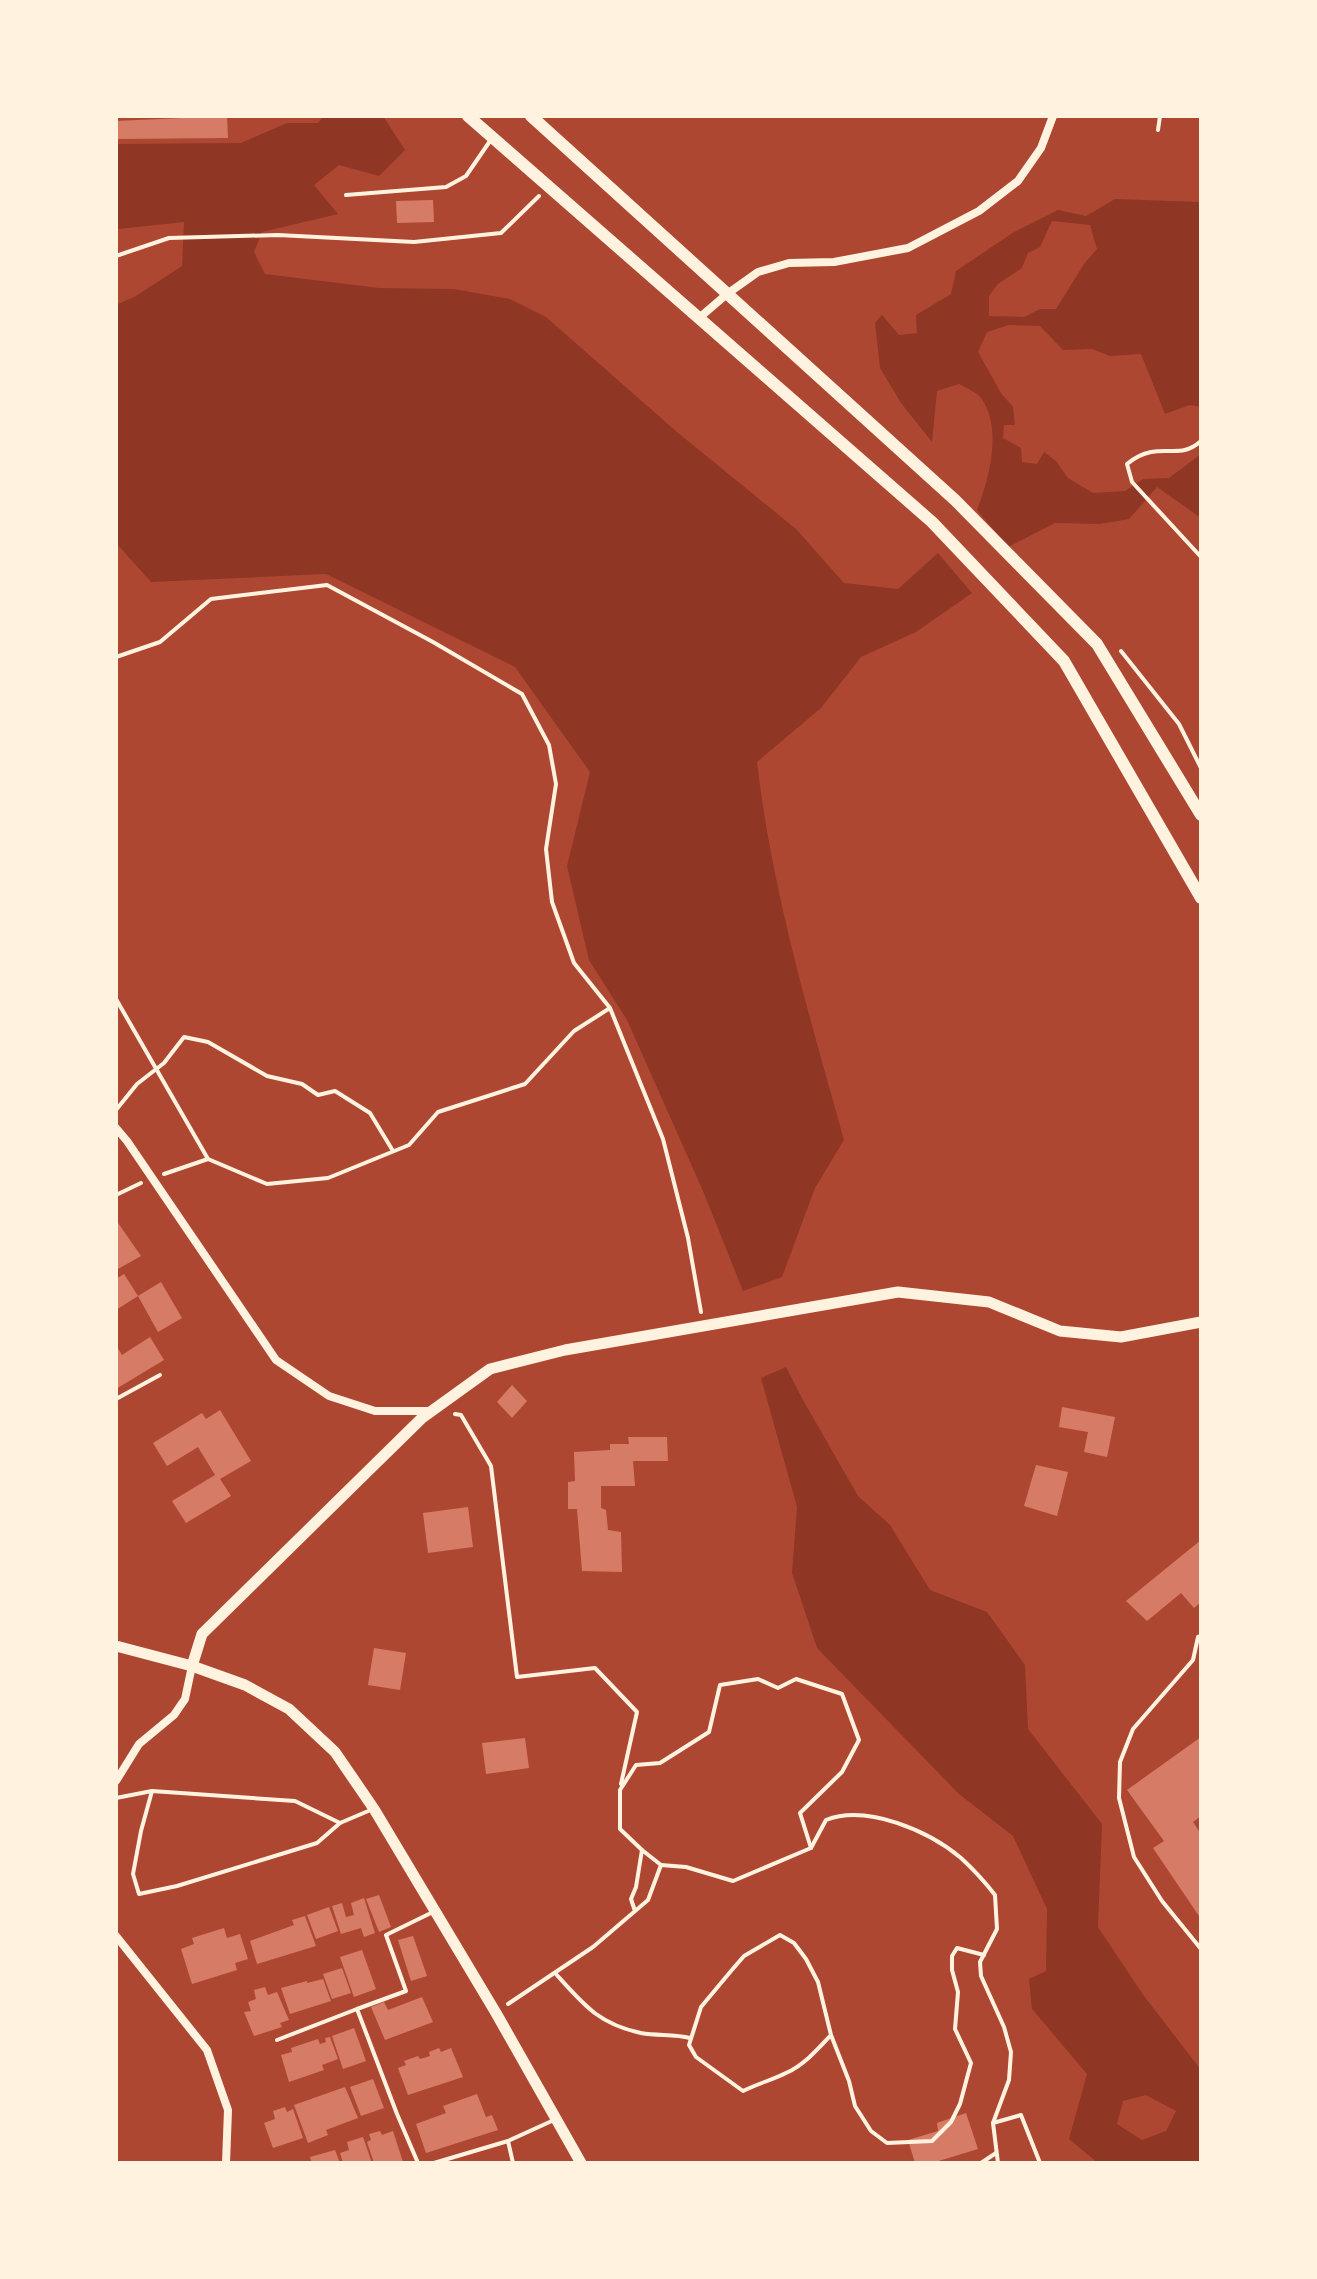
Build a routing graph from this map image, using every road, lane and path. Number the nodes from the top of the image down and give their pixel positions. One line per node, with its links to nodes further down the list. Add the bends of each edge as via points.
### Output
1 (468, 116): 6 (main road)
2 (531, 116): 10 (main road)
3 (1053, 116): 10 (street, via 1041,148 1018,181 979,211 908,248 834,262 789,263 758,272)
4 (1160, 116): 5 (lane)
5 (1158, 130)
6 (492, 137): 7 (main road); 8 (lane, via 466,176 446,187)
7 (548, 186): 9 (path, via 501,233 414,242 278,235 169,238); 11 (main road)
8 (346, 195)
9 (116, 256)
10 (727, 294): 11 (street); 15 (main road, via 955,500 1097,644)
11 (699, 318): 16 (main road, via 932,522 1064,661)
12 (1201, 441): 13 (path, via 1192,449 1152,451 1127,464 1132,482)
13 (1201, 557)
14 (116, 657): 18 (path, via 160,642 211,599 327,585 522,694 549,745 556,784 546,849 552,902 574,963)
15 (1201, 815)
16 (1201, 898)
17 (116, 999): 19 (path)
18 (610, 1008): 22 (path, via 574,1031 525,1084 438,1112 409,1145); 27 (path, via 663,1139 688,1238)
19 (156, 1069): 20 (path); 22 (path, via 184,1037 208,1042 267,1076 302,1084 318,1095 335,1091 370,1113); 23 (path)
20 (116, 1110)
21 (116, 1128): 24 (street)
22 (393, 1151): 23 (path, via 328,1178 267,1184)
23 (208, 1159): 24 (path)
24 (152, 1178): 25 (path); 30 (street, via 276,1360 329,1396 375,1411)
25 (116, 1195)
26 (1201, 1322): 27 (street, via 1121,1337 1060,1331 989,1302 898,1292)
27 (700, 1327): 30 (street, via 490,1369)
28 (160, 1375): 29 (lane)
29 (116, 1399)
30 (433, 1411): 33 (street, via 202,1634); 35 (path, via 461,1415 491,1466 517,1677 595,1668 637,1712)
31 (1201, 1636): 46 (lane, via 1193,1660 1133,1729 1120,1762 1119,1798 1134,1857)
32 (116, 1646): 33 (street)
33 (192, 1666): 34 (street, via 185,1699 139,1744); 38 (street, via 245,1685 289,1709 335,1752)
34 (116, 1781)
35 (620, 1790): 40 (path, via 636,1765 660,1763 709,1732 720,1685 758,1679 778,1688 796,1679 842,1694 859,1740 842,1772 800,1813); 41 (path, via 620,1829)
36 (152, 1791): 37 (lane); 39 (lane, via 295,1801); 39 (lane, via 133,1874 139,1894 317,1843)
37 (116, 1798)
38 (374, 1809): 39 (lane); 43 (street)
39 (340, 1823)
40 (811, 1848): 42 (path, via 733,1881); 47 (path, via 826,1820 839,1815 874,1817 933,1839 959,1857 995,1895 997,1929)
41 (642, 1850): 42 (path); 44 (path, via 631,1899)
42 (661, 1865): 44 (path, via 648,1900)
43 (433, 1911): 49 (lane, via 386,1935 406,1991); 50 (street)
44 (635, 1911): 48 (path)
45 (116, 1936): 58 (street, via 207,2050 228,2110)
46 (1201, 1949)
47 (984, 1955): 51 (path, via 957,1948 952,1956 958,1992 955,2029 971,2063 960,2104 932,2141 887,2143 871,2131 855,2106); 55 (path, via 981,1976 1011,2052 1009,2080)
48 (555, 1972): 50 (path); 52 (path, via 597,2017 639,2033)
49 (357, 2009): 53 (lane); 59 (lane)
50 (496, 2013): 54 (street)
51 (831, 2035): 52 (path, via 787,2073 743,2091 696,2057); 52 (path, via 812,1970 794,1943 780,1935 744,1956 701,2007)
52 (690, 2038)
53 (277, 2040)
54 (556, 2119): 56 (lane); 62 (street)
55 (993, 2123): 57 (path); 65 (path, via 1021,2115)
56 (508, 2141): 60 (lane); 61 (lane)
57 (997, 2152): 63 (path); 64 (path)
58 (226, 2163)
59 (418, 2163)
60 (434, 2163)
61 (513, 2163)
62 (581, 2163)
63 (981, 2163)
64 (998, 2163)
65 (1040, 2163)

